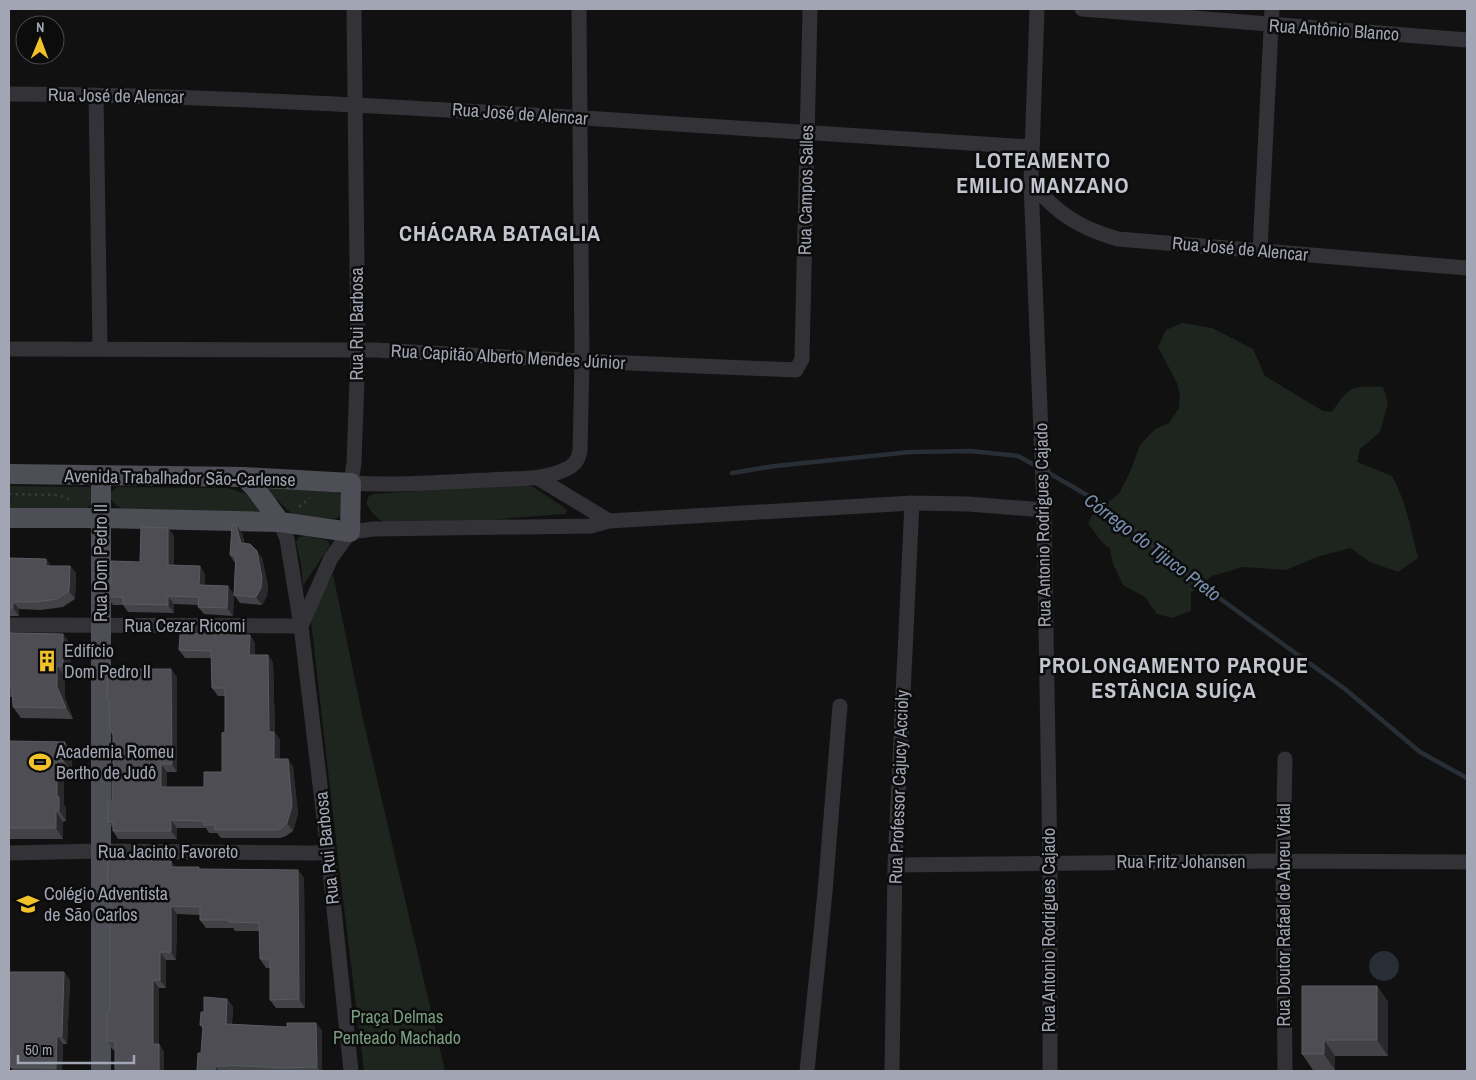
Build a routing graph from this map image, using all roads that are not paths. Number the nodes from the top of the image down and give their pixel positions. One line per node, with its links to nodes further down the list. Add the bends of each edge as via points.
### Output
1 (354, 9): 11 (street, Rua Rui Barbosa)
2 (579, 9): 12 (street)
3 (810, 9): 13 (street, Rua Campos Salles)
4 (1037, 9): 14 (street, Rua Antonio Rodrigues Cajado)
5 (1082, 9): 7 (street, Rua Antônio Blanco)
6 (1272, 9): 7 (street)
7 (1271, 25): 8 (street, Rua Antônio Blanco); 16 (street)
8 (1467, 40)
9 (9, 94): 10 (street, Rua José de Alencar)
10 (96, 95): 11 (street, Rua José de Alencar); 19 (street)
11 (354, 104): 12 (street, Rua José de Alencar); 20 (street, Rua Rui Barbosa)
12 (579, 118): 13 (street, Rua José de Alencar); 21 (street)
13 (808, 131): 14 (street, Rua José de Alencar); 22 (street, Rua Campos Salles, via 802,360)
14 (1031, 148): 15 (street, Rua Antonio Rodrigues Cajado)
15 (1031, 182): 16 (street, Rua José de Alencar, via 1057,210 1096,233 1118,239); 29 (street, Rua Antonio Rodrigues Cajado)
16 (1260, 251): 17 (street, Rua José de Alencar)
17 (1467, 268)
18 (9, 349): 19 (street, Rua Capitão Alberto Mendes Júnior)
19 (100, 349): 20 (street, Rua Capitão Alberto Mendes Júnior)
20 (358, 351): 21 (street, Rua Capitão Alberto Mendes Júnior); 27 (street, Rua Rui Barbosa)
21 (582, 361): 22 (street, Rua Capitão Alberto Mendes Júnior); 26 (street, via 578,459 566,470)
22 (796, 370)
23 (9, 474): 24 (main road, Avenida Trabalhador São-Carlense)
24 (101, 475): 25 (main road, Avenida Trabalhador São-Carlense); 31 (main road, Rua Dom Pedro II)
25 (244, 477): 27 (main road, Avenida Trabalhador São-Carlense); 33 (main road)
26 (538, 478): 27 (street, via 379,486); 32 (street)
27 (351, 483): 34 (main road, Rua Rui Barbosa)
28 (912, 503): 29 (street); 32 (street); 46 (street, Rua Professor Cajucy Accioly)
29 (1044, 505): 45 (street, Rua Antonio Rodrigues Cajado)
30 (9, 518): 31 (main road)
31 (102, 518): 33 (main road); 36 (main road, Rua Dom Pedro II)
32 (608, 521): 34 (street, via 591,526)
33 (280, 522): 34 (main road); 37 (street, Rua Rui Barbosa, via 287,539)
34 (350, 532): 37 (street, via 331,558)
35 (9, 625): 36 (street, Rua Cezar Ricomi)
36 (101, 626): 37 (street, Rua Cezar Ricomi); 40 (main road, Rua Dom Pedro II)
37 (301, 626): 41 (street, Rua Rui Barbosa)
38 (840, 706): 49 (street)
39 (1285, 759): 43 (street, Rua Doutor Rafael de Abreu Vidal)
40 (100, 852): 41 (street, Rua Jacinto Favoreto); 42 (street, Rua Jacinto Favoreto); 47 (main road, Rua Dom Pedro II)
41 (328, 852): 48 (street, Rua Rui Barbosa)
42 (9, 853)
43 (1283, 861): 44 (street, Rua Fritz Johansen); 45 (street, Rua Fritz Johansen); 52 (street, Rua Doutor Rafael de Abreu Vidal)
44 (1467, 862)
45 (1050, 863): 46 (street, Rua Fritz Johansen); 51 (street, Rua Antonio Rodrigues Cajado)
46 (895, 865): 50 (street, Rua Professor Cajucy Accioly)
47 (101, 1071)
48 (351, 1071)
49 (807, 1071)
50 (892, 1071)
51 (1050, 1071)
52 (1285, 1071)

